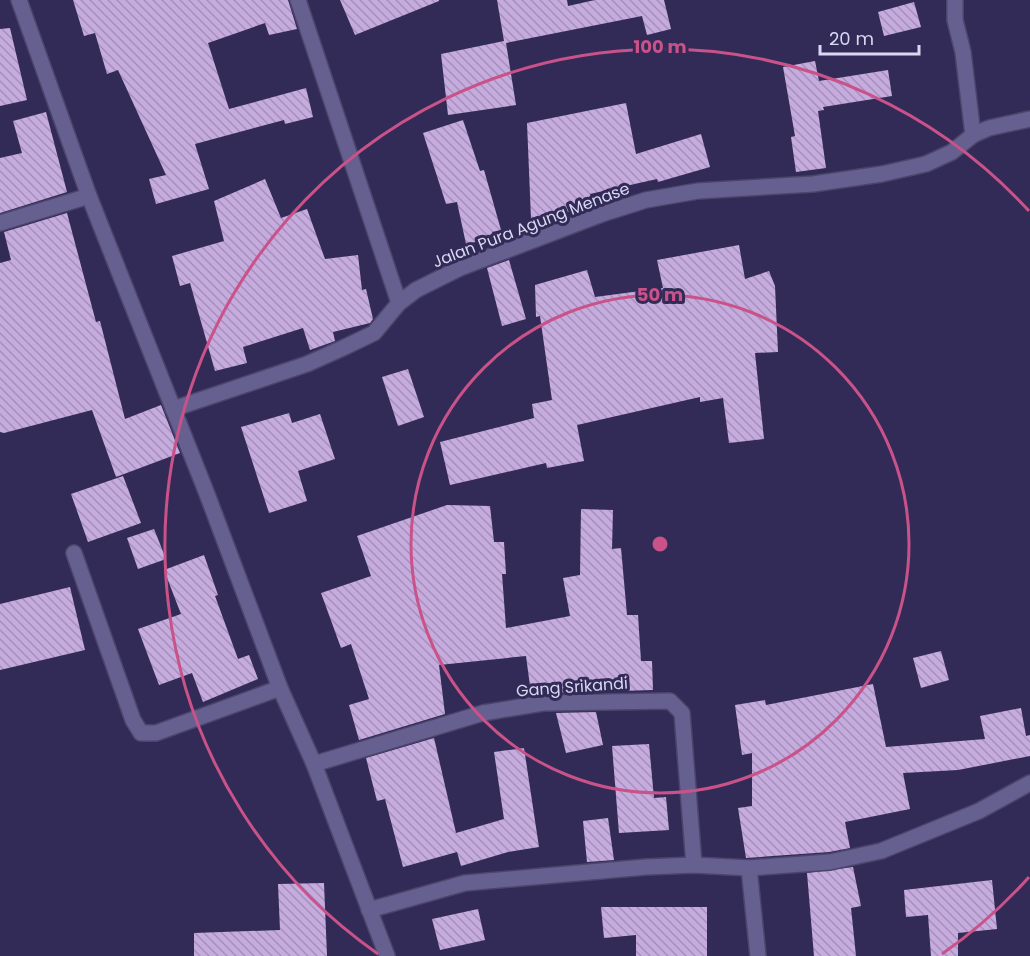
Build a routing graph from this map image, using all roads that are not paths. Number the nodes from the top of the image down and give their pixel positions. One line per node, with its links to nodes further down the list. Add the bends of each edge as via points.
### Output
1 (19, 0): 6 (street)
2 (298, 0): 8 (street)
3 (955, 0): 5 (street)
4 (1030, 119): 5 (street, Jalan Pura Agung Menase)
5 (973, 135): 8 (street, Jalan Pura Agung Menase, via 934,160 882,174 813,184 698,191 645,200 460,268)
6 (89, 196): 7 (street); 9 (street)
7 (0, 223)
8 (399, 303): 9 (street, Jalan Pura Agung Menase, via 374,333 345,347 307,364)
9 (173, 409): 11 (street)
10 (74, 553): 11 (street, via 141,733 156,733)
11 (279, 688): 12 (street)
12 (314, 764): 14 (street, Gang Srikandi, via 483,713 543,703 670,701 682,713); 16 (street)
13 (1030, 783): 15 (street, via 979,811 881,851 830,862)
14 (694, 865): 15 (street); 16 (street, via 465,883)
15 (748, 868): 18 (street)
16 (369, 910): 17 (street)
17 (387, 956)
18 (758, 956)

